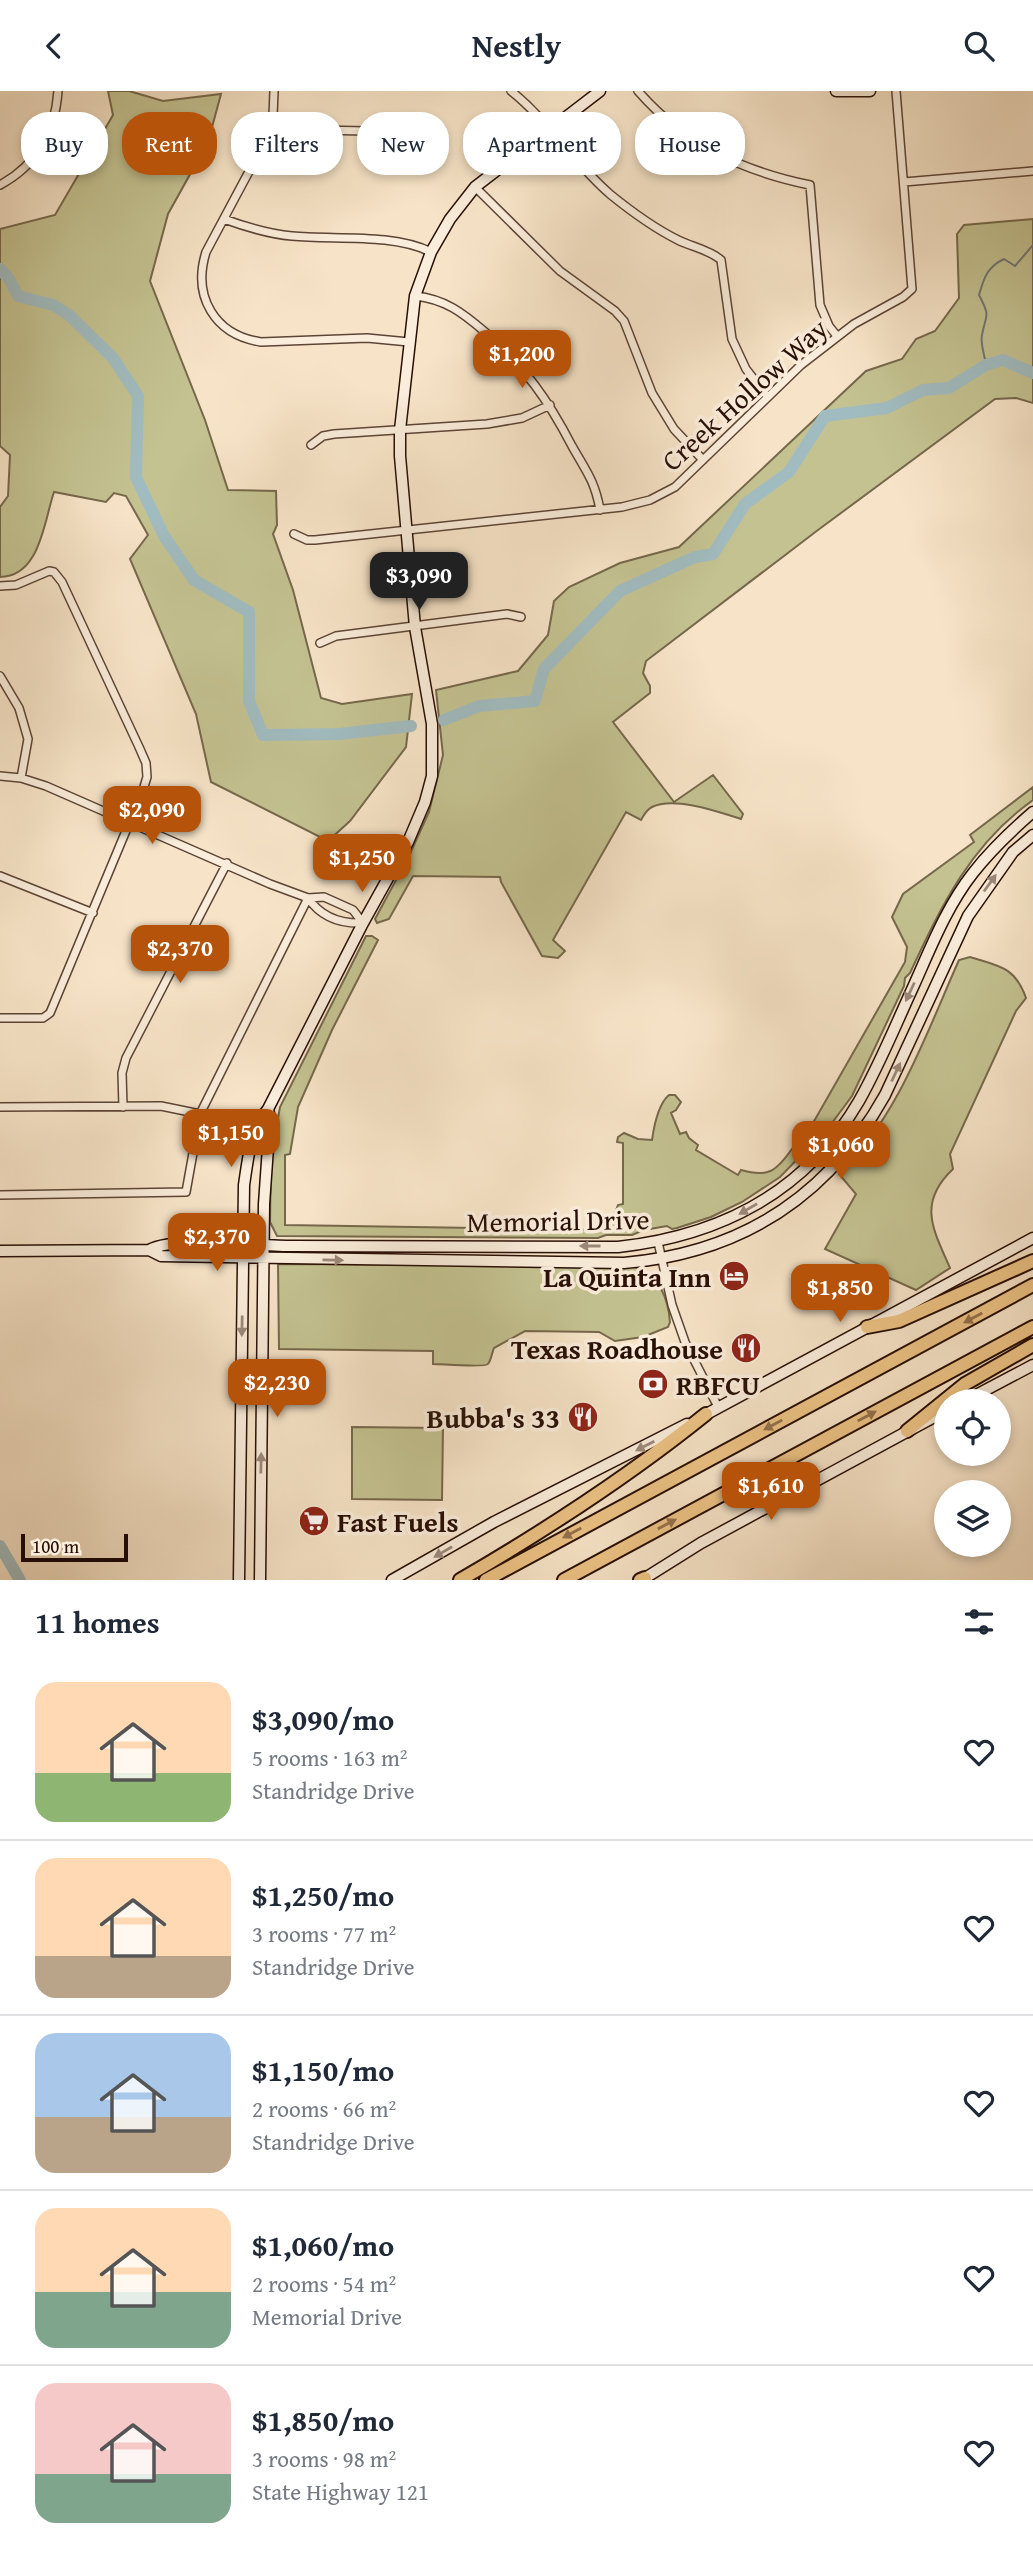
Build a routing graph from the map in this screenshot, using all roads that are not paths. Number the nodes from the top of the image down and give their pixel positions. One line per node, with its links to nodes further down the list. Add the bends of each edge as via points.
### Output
1 (58, 91): 17 (street, via 50,131 39,153)
2 (274, 91): 9 (street)
3 (511, 91): 10 (street)
4 (600, 91): 11 (street)
5 (638, 91): 22 (street, via 679,130 718,156 810,185 820,305)
6 (836, 91): 7 (street)
7 (870, 91)
8 (896, 91): 16 (street)
9 (272, 112)
10 (535, 112)
11 (572, 112)
12 (1033, 171): 16 (street)
13 (248, 175): 19 (street)
14 (490, 175): 18 (street)
15 (589, 175): 24 (street, via 631,210 678,240 722,260 733,339 746,369)
16 (904, 182): 22 (street, Creek Hollow Way, via 912,289)
17 (0, 185)
18 (475, 187): 20 (street); 28 (street, via 560,271 624,321 652,393 674,429)
19 (224, 219): 20 (street, via 274,234 384,241); 23 (street, via 206,253 201,281 215,317 228,331 261,342 368,338)
20 (431, 252): 21 (street)
21 (415, 296): 23 (street); 25 (street, via 434,298 465,315 515,359)
22 (837, 336): 24 (street, Creek Hollow Way)
23 (409, 342): 26 (street)
24 (767, 396): 28 (street, Creek Hollow Way)
25 (550, 405): 26 (street, via 504,422); 29 (street, via 592,479)
26 (400, 430): 27 (street, via 334,434); 30 (street)
27 (311, 445)
28 (703, 460): 29 (street, Creek Hollow Way, via 662,495)
29 (600, 510): 30 (street, Creek Hollow Way)
30 (405, 532): 31 (street, Creek Hollow Way, via 315,540); 34 (street)
31 (294, 534)
32 (0, 586): 40 (street, via 54,572 62,582 146,763 147,777)
33 (521, 617): 34 (street, via 507,614)
34 (415, 627): 35 (street, via 336,636); 46 (street, via 432,724 432,776 408,842)
35 (320, 643)
36 (0, 675): 38 (street, via 19,708 28,739)
37 (0, 776): 38 (street)
38 (21, 778): 40 (street)
39 (1033, 812): 47 (street, Memorial Drive, via 972,874)
40 (132, 823): 42 (street); 45 (street)
41 (1033, 835): 48 (street, Memorial Drive, one-way to 41, via 990,883 1013,852)
42 (228, 863): 44 (street); 51 (street, via 126,1058)
43 (0, 876): 45 (street)
44 (308, 898): 46 (street, via 316,909 346,924); 46 (street, via 324,897 353,910); 53 (street)
45 (93, 913): 49 (street, via 50,1013 43,1018)
46 (363, 923): 52 (street)
47 (939, 930): 48 (street); 56 (street, Memorial Drive, one-way to 56, via 863,1093 822,1150 785,1185 743,1212 719,1225)
48 (958, 940): 63 (street, Memorial Drive, one-way to 48, via 735,1237 771,1217 847,1154 885,1095)
49 (0, 1018)
50 (0, 1107): 51 (street)
51 (123, 1107): 53 (street, via 161,1106)
52 (268, 1108): 57 (street, via 258,1120 250,1149); 58 (street)
53 (200, 1114): 54 (street, via 186,1192)
54 (0, 1195)
55 (1033, 1238): 66 (street)
56 (658, 1242): 58 (street, Memorial Drive, one-way to 58, via 618,1247); 63 (street)
57 (243, 1245): 58 (street, Memorial Drive); 59 (street, Memorial Drive, via 158,1245); 61 (street)
58 (265, 1246): 62 (street)
59 (149, 1250): 60 (street); 61 (street, Memorial Drive, via 161,1256)
60 (0, 1251)
61 (243, 1258): 62 (street, Memorial Drive); 75 (street, one-way to 75)
62 (265, 1259): 63 (street, Memorial Drive, one-way to 63); 76 (street, one-way to 62)
63 (662, 1260): 71 (street, via 685,1342)
64 (1033, 1261): 66 (highway, via 900,1321)
65 (1033, 1285): 82 (highway, one-way to 82)
66 (867, 1327): 71 (street)
67 (1033, 1327): 83 (highway, one-way to 67)
68 (1033, 1345): 74 (highway, via 965,1384)
69 (1033, 1365): 70 (street)
70 (988, 1389)
71 (718, 1407): 72 (street)
72 (706, 1414): 80 (street, one-way to 80, via 494,1522); 81 (highway, via 651,1459)
73 (934, 1417): 74 (street)
74 (907, 1431): 77 (street)
75 (241, 1498): 76 (street); 78 (street)
76 (260, 1498): 79 (street)
77 (642, 1579)
78 (239, 1580)
79 (260, 1580)
80 (392, 1580)
81 (460, 1580)
82 (486, 1580)
83 (564, 1580)

